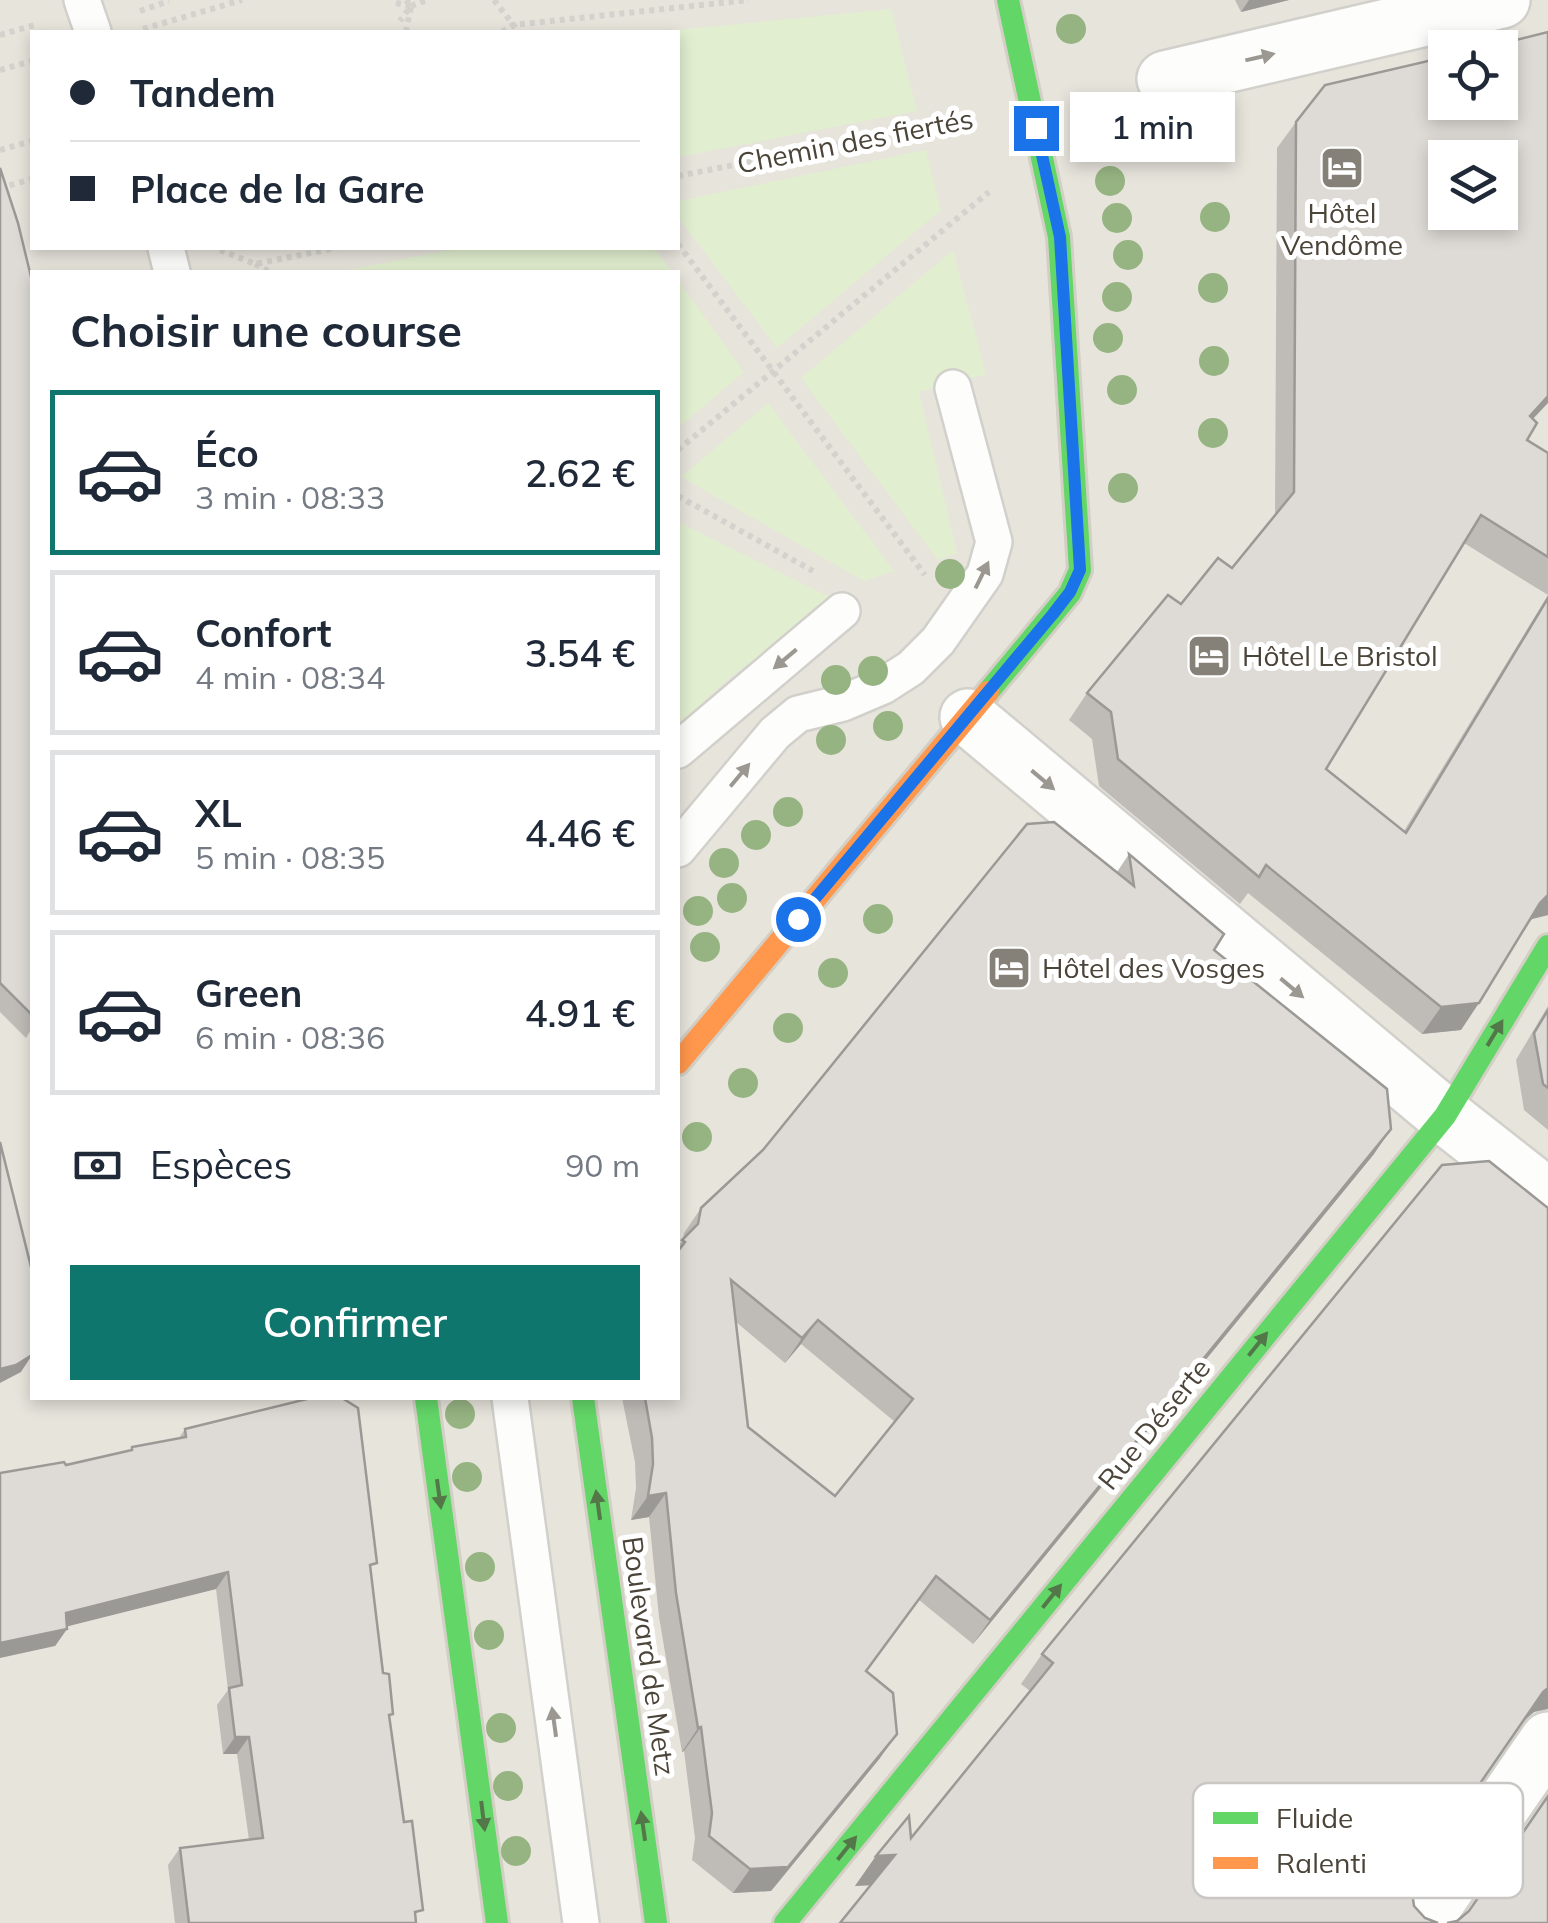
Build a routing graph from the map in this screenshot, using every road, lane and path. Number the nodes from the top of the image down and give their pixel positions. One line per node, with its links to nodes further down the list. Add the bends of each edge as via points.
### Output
1 (82, 0): 13 (lane)
2 (242, 0): 14 (path)
3 (427, 0): 9 (path)
4 (494, 0): 12 (path)
5 (749, 0): 12 (path)
6 (1008, 0): 20 (main road)
7 (1502, 0): 19 (street, one-way to 7)
8 (396, 3): 9 (path)
9 (409, 3): 10 (path); 15 (path)
10 (400, 21)
11 (23, 28): 16 (path)
12 (516, 29)
13 (93, 30)
14 (137, 30)
15 (406, 30)
16 (0, 35)
17 (30, 61): 18 (path)
18 (0, 70)
19 (1165, 79)
20 (1032, 106): 22 (main road); 24 (path, Chemin des fiertés)
21 (30, 142): 23 (path)
22 (1041, 149): 31 (path); 38 (main road, via 1060,237 1080,570 1070,592)
23 (0, 150)
24 (680, 176)
25 (30, 180): 26 (path)
26 (0, 188)
27 (680, 247): 31 (path)
28 (218, 250): 30 (path)
29 (328, 250): 30 (path)
30 (256, 268)
31 (773, 371): 33 (path); 37 (path)
32 (953, 388): 37 (lane, one-way to 32, via 985,574 994,542)
33 (680, 448)
34 (680, 497): 35 (path)
35 (816, 573)
36 (842, 611): 39 (lane, one-way to 39)
37 (956, 617): 40 (lane, one-way to 37, via 775,733 798,714 883,686 911,668)
38 (968, 717): 42 (main road); 43 (street, one-way to 43)
39 (680, 748)
40 (680, 847)
41 (1548, 946): 43 (main road, Rue Déserte, one-way to 41)
42 (680, 1062)
43 (1445, 1116): 44 (street); 54 (main road, Rue Déserte, one-way to 43)
44 (1548, 1197)
45 (426, 1400): 51 (main road, one-way to 51)
46 (510, 1400): 52 (lane, one-way to 46)
47 (583, 1400): 53 (main road, Boulevard de Metz, one-way to 47)
48 (1548, 1740): 49 (street)
49 (1518, 1783)
50 (1439, 1898): 55 (street)
51 (497, 1923)
52 (581, 1923)
53 (656, 1923)
54 (785, 1923)
55 (1422, 1923)

